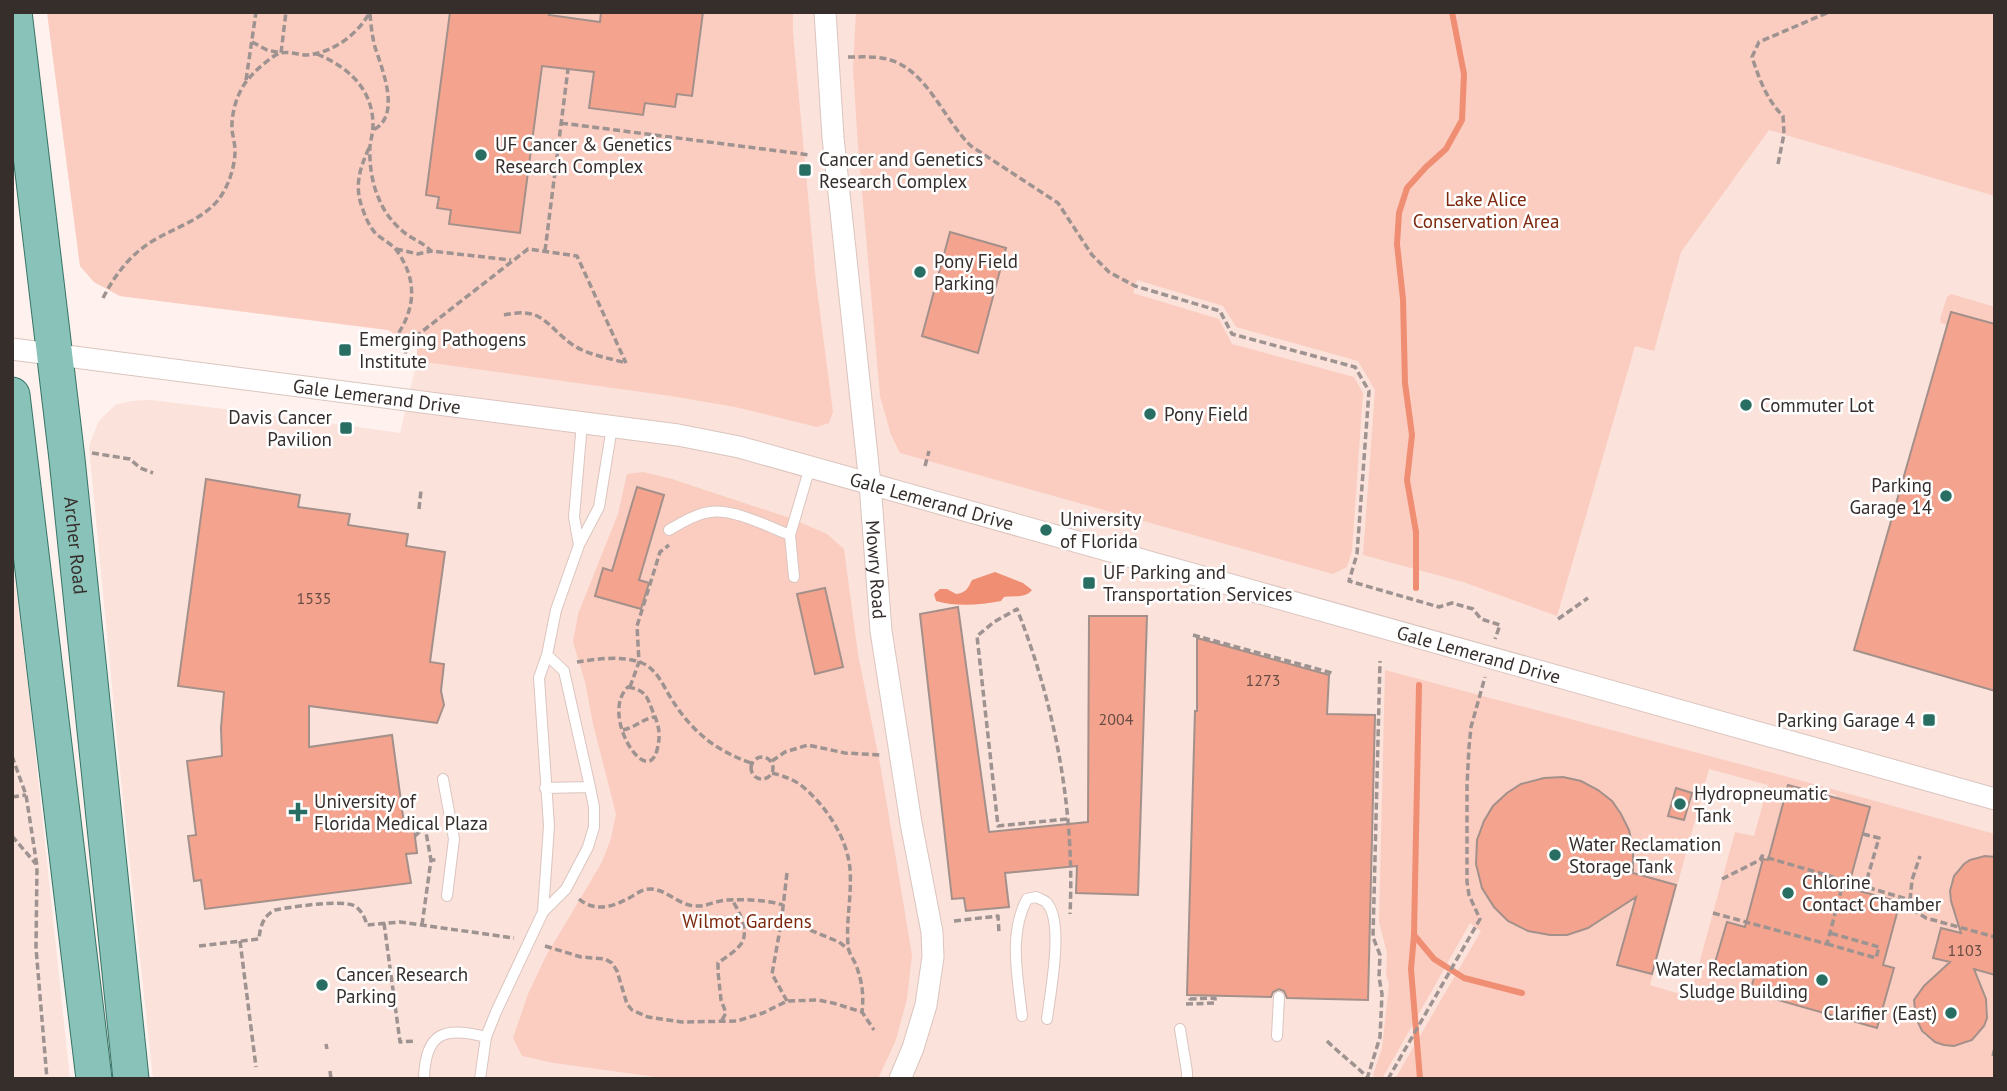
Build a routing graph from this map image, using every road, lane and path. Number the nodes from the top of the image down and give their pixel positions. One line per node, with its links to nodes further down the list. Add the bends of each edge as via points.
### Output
1 (14, 12): 26 (main road, Archer Road)
2 (256, 12): 7 (path)
3 (286, 12): 8 (path)
4 (825, 12): 36 (street, Mowry Road, via 834,148)
5 (1829, 12): 17 (path, via 1759,42 1752,57 1759,80 1783,116)
6 (370, 13): 9 (path, via 360,29); 14 (path, via 388,94 384,119)
7 (253, 42): 8 (path); 12 (path)
8 (281, 53): 9 (path); 12 (path)
9 (316, 54): 14 (path, via 343,67 360,83 371,106)
10 (848, 57): 46 (path, via 885,58 910,71 971,146 1058,203 1092,255 1109,272 1135,286 1220,311 1232,334 1355,367 1369,391 1357,554 1349,581 1438,607 1463,606)
11 (568, 69): 13 (path)
12 (246, 82): 22 (path, via 233,116 233,166 219,199 207,212 140,250)
13 (561, 123): 16 (path); 20 (path)
14 (373, 130): 15 (path)
15 (370, 144): 18 (path, via 360,168 359,201 368,224); 19 (path, via 374,187 384,210 399,228)
16 (810, 155)
17 (1778, 164)
18 (396, 249): 19 (path, via 418,254); 24 (path, via 411,279 412,294 407,320)
19 (431, 251): 21 (path)
20 (545, 251): 21 (path, via 528,249); 23 (path, via 577,256 626,362 578,348 531,313)
21 (513, 260): 27 (path, via 406,344)
22 (103, 298)
23 (505, 315)
24 (393, 341)
25 (12, 349): 26 (street, Gale Lemerand Drive)
26 (56, 354): 29 (street, Gale Lemerand Drive); 124 (main road, Archer Road)
27 (405, 364)
28 (12, 395): 123 (main road)
29 (582, 424): 30 (street, Gale Lemerand Drive); 42 (lane, via 574,517)
30 (612, 427): 34 (street, Gale Lemerand Drive, via 726,444); 42 (lane, via 598,507)
31 (929, 451): 33 (path)
32 (87, 452): 35 (path, via 130,459)
33 (925, 466)
34 (810, 467): 36 (street, Gale Lemerand Drive); 40 (lane)
35 (153, 473)
36 (870, 484): 67 (street, Gale Lemerand Drive); 128 (street, Mowry Road, via 881,631 932,932 926,1005)
37 (421, 490): 38 (path)
38 (419, 509)
39 (668, 530): 40 (lane, via 711,512 743,517)
40 (790, 535): 43 (lane)
41 (673, 543): 50 (path, via 660,552 639,618)
42 (579, 545): 48 (lane, via 556,610)
43 (794, 577)
44 (1588, 598): 45 (path)
45 (1558, 620)
46 (1500, 625)
47 (1193, 635): 52 (path)
48 (547, 655): 63 (lane, via 564,671); 64 (lane, via 539,678)
49 (1380, 661): 121 (path, via 1373,937 1380,955 1382,994 1380,1037)
50 (639, 662): 51 (path); 53 (path); 60 (path, via 663,681 706,740)
51 (572, 663)
52 (1332, 673)
53 (630, 687): 55 (path, via 645,694); 56 (path, via 620,700)
54 (1482, 687): 130 (path, via 1469,747 1466,862 1469,895 1480,919)
55 (655, 717): 56 (path); 56 (path, via 659,739 653,759 635,756)
56 (623, 731)
57 (886, 755): 59 (path, via 808,745)
58 (12, 756): 65 (path)
59 (772, 761): 60 (path, via 757,757); 61 (path)
60 (751, 764): 61 (path, via 756,778 764,780)
61 (772, 773): 100 (path, via 801,785 837,829 850,872)
62 (443, 779): 73 (lane, via 454,839)
63 (590, 786): 64 (lane); 85 (lane, via 594,827 588,847 565,889)
64 (545, 788): 85 (lane, via 549,826)
65 (26, 795): 66 (path); 75 (path)
66 (12, 797)
67 (1995, 799)
68 (1067, 819): 68 (path, via 1052,721 1017,609 977,636 998,826); 88 (path)
69 (1863, 834): 79 (path, via 1879,838)
70 (12, 836): 75 (path)
71 (415, 836): 74 (path, via 425,827)
72 (1920, 856): 83 (path)
73 (452, 859): 74 (path); 81 (lane)
74 (430, 860): 91 (path)
75 (37, 866): 122 (path, via 36,948)
76 (787, 873): 84 (path)
77 (1723, 879): 78 (path, via 1762,856)
78 (1844, 880): 79 (path); 92 (path)
79 (1866, 886): 83 (path)
80 (574, 894): 82 (path, via 584,904 598,907 650,889 695,906)
81 (447, 896)
82 (732, 900): 84 (path); 108 (path, via 744,937 718,963 726,1013)
83 (1910, 900): 93 (path, via 1915,911 1926,918)
84 (783, 905): 87 (path)
85 (543, 912): 112 (lane)
86 (1713, 913): 97 (path)
87 (781, 918): 100 (path); 103 (path, via 772,974)
88 (1070, 918)
89 (954, 921): 96 (path, via 998,916)
90 (384, 923): 91 (path); 95 (path, via 367,925 359,910 341,902 275,910 266,916 258,939); 113 (path, via 400,1042)
91 (422, 925): 94 (path)
92 (1830, 933): 97 (path); 97 (path, via 1879,947 1876,958)
93 (1995, 937)
94 (517, 938)
95 (240, 941): 99 (path); 119 (path)
96 (1000, 942)
97 (1827, 944)
98 (544, 945): 108 (path, via 612,963 627,1004 648,1017 682,1022)
99 (199, 946)
100 (848, 949): 105 (path, via 862,985)
101 (1191, 995): 104 (path, via 1190,999 1215,998 1215,1003)
102 (1279, 997): 111 (lane)
103 (787, 1001): 105 (path, via 818,1000); 108 (path, via 751,1018)
104 (1186, 1004)
105 (862, 1012): 110 (path)
106 (1022, 1016): 107 (lane, via 1016,932 1027,899 1036,897 1048,903 1055,922)
107 (1047, 1019)
108 (722, 1020)
109 (1180, 1029): 129 (lane)
110 (874, 1030)
111 (1277, 1036)
112 (486, 1037): 126 (lane, via 469,1032 441,1035 429,1046); 127 (lane)
113 (419, 1039)
114 (1327, 1041): 121 (path)
115 (326, 1044): 117 (path)
116 (1995, 1048): 118 (path)
117 (327, 1049)
118 (1993, 1056)
119 (256, 1067)
120 (330, 1071): 125 (path)
121 (1367, 1078)
122 (47, 1079)
123 (94, 1079)
124 (131, 1079)
125 (331, 1079)
126 (424, 1079)
127 (480, 1079)
128 (900, 1079)
129 (1186, 1079)
130 (1388, 1079)

